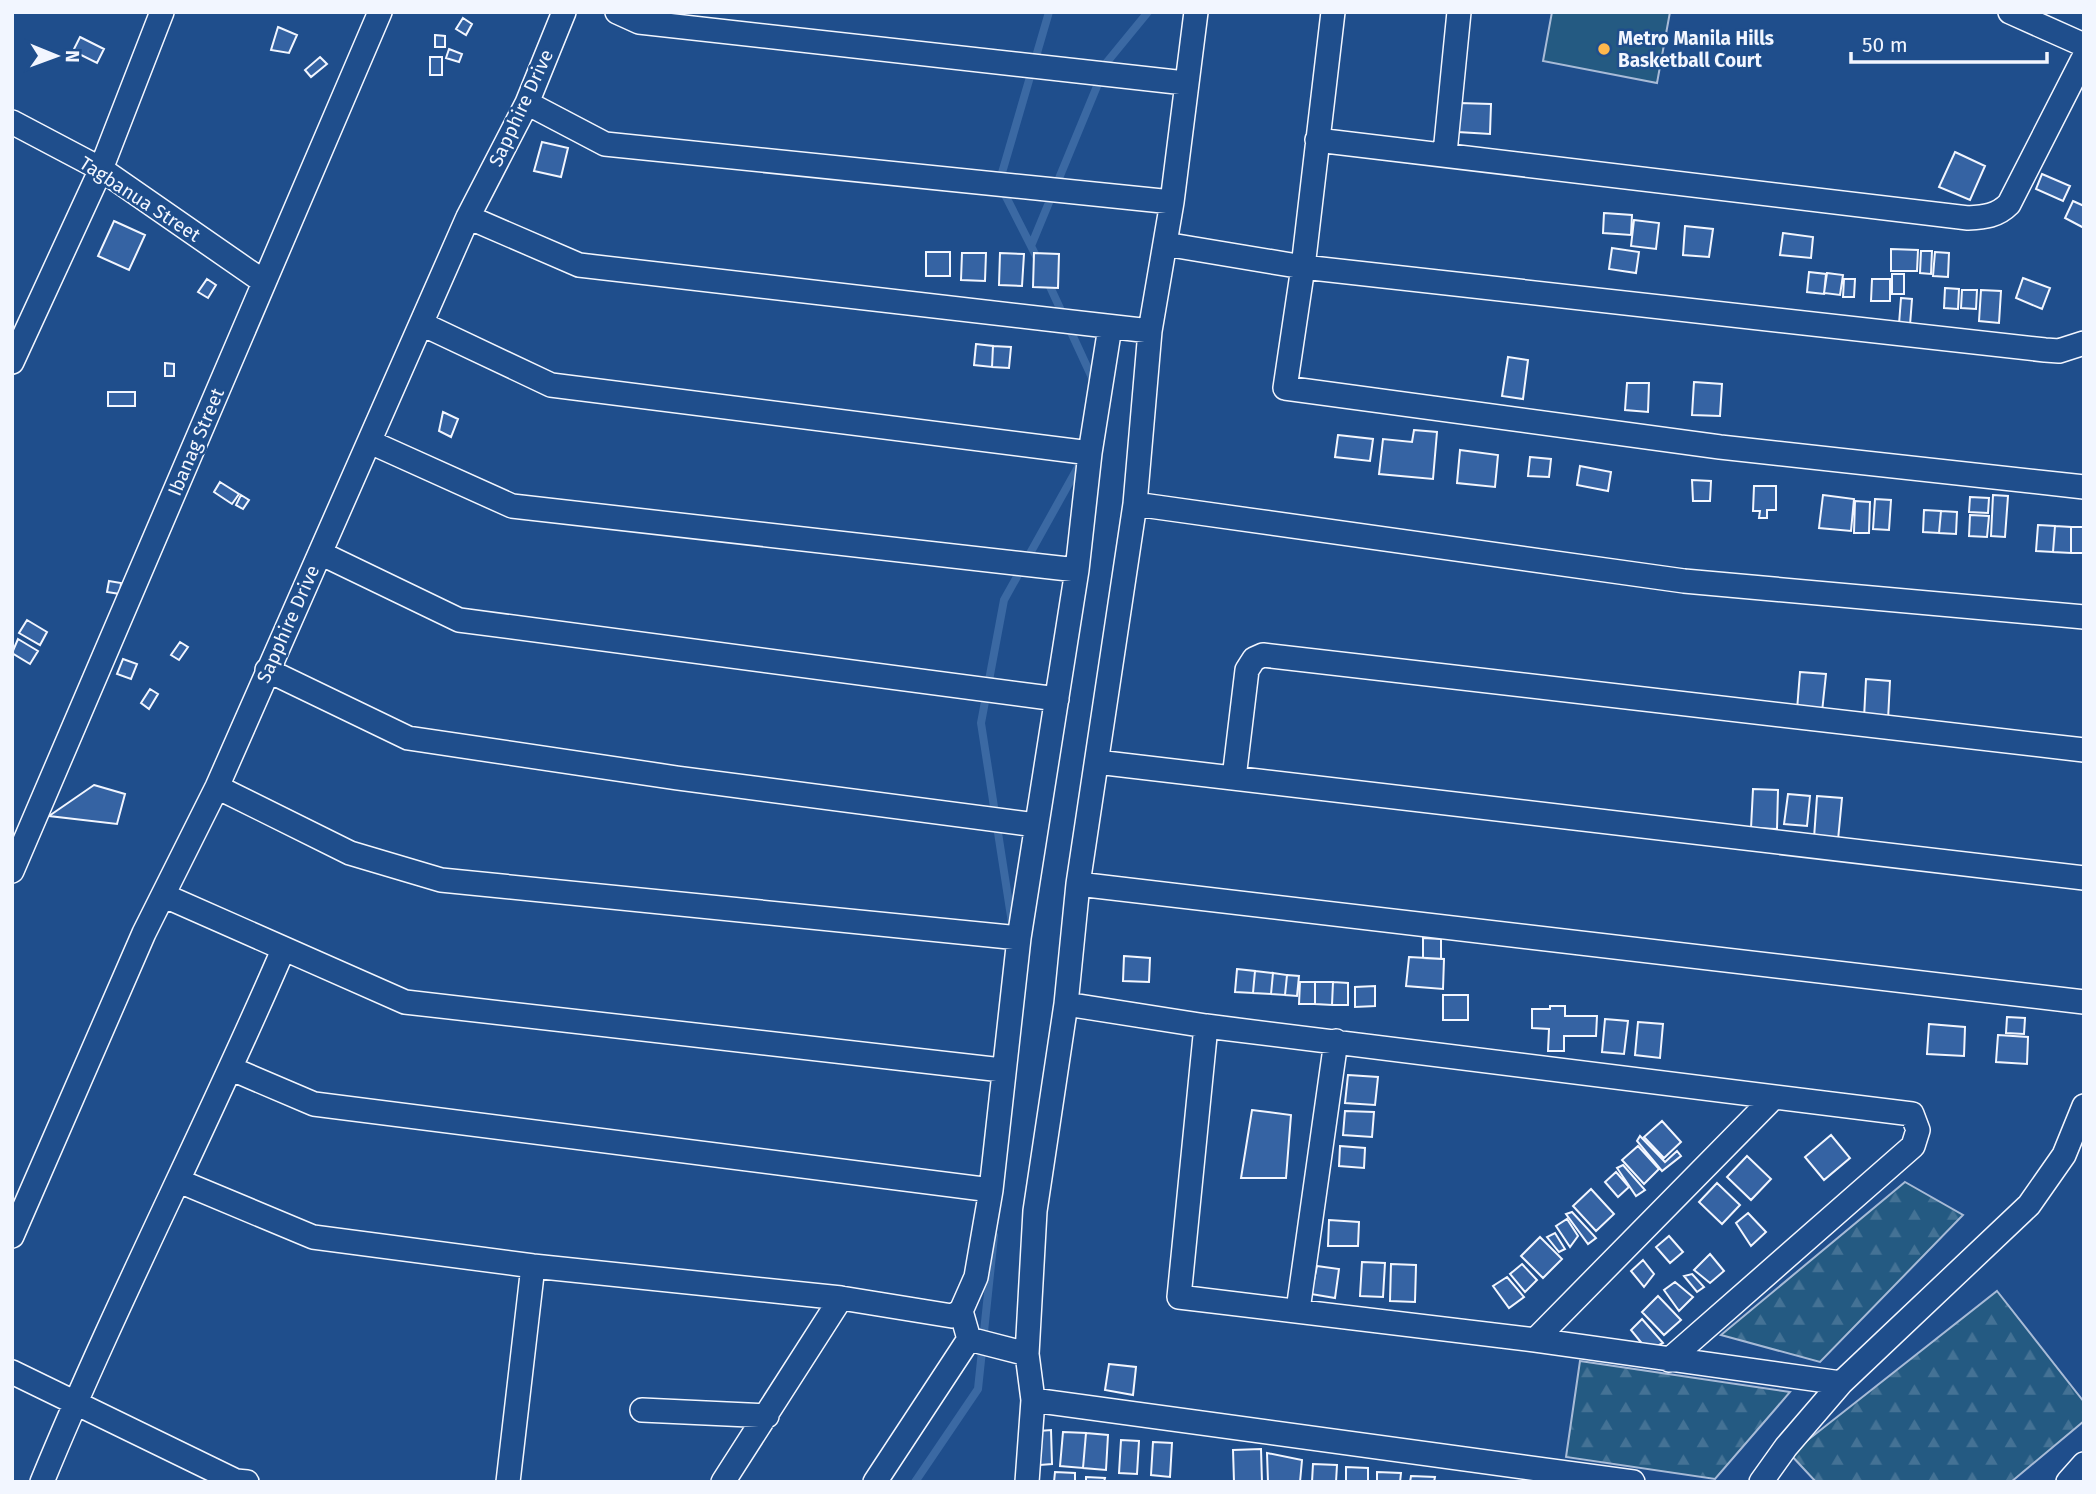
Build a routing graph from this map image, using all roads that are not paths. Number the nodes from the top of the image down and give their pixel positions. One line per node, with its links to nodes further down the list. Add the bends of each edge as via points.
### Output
1 (162, 12): 16 (street)
2 (380, 12): 21 (street, Ibanag Street)
3 (564, 12): 12 (street, Sapphire Drive)
4 (617, 12): 11 (street, via 639,22)
5 (1196, 12): 11 (street)
6 (1333, 12): 14 (street)
7 (1459, 12): 15 (street)
8 (2010, 12): 9 (street)
9 (2084, 45)
10 (2084, 57): 15 (street, via 2009,204 1987,217)
11 (1185, 83): 17 (street)
12 (527, 103): 17 (street, via 605,144); 18 (street, Sapphire Drive)
13 (12, 122): 16 (street, Tagbanua Street)
14 (1317, 140): 15 (street); 20 (street)
15 (1445, 153)
16 (101, 169): 21 (street, Tagbanua Street); 26 (street)
17 (1172, 202): 19 (street)
18 (468, 218): 22 (street, Sapphire Drive); 23 (street, via 579,265)
19 (1165, 244): 20 (street); 24 (street)
20 (1303, 267): 25 (street, via 2045,350); 29 (street, via 1285,388 1720,447)
21 (264, 282): 41 (street, Ibanag Street)
22 (422, 324): 27 (street, Sapphire Drive); 28 (street, via 551,385)
23 (1110, 327): 24 (street); 28 (street)
24 (1150, 331): 30 (street)
25 (2084, 343)
26 (14, 353)
27 (370, 442): 31 (street, Sapphire Drive); 32 (street, via 512,506)
28 (1090, 453): 32 (street)
29 (2084, 487)
30 (1135, 504): 33 (street, via 1684,581); 37 (street)
31 (320, 553): 34 (street, Sapphire Drive); 35 (street, via 459,620)
32 (1077, 570): 35 (street)
33 (2084, 617)
34 (267, 670): 39 (street, Sapphire Drive); 40 (street, via 408,738)
35 (1057, 699): 40 (street)
36 (2084, 750): 38 (street, via 1263,655 1247,670)
37 (1097, 762): 38 (street); 43 (street)
38 (1234, 778): 42 (street)
39 (217, 787): 44 (street, Sapphire Drive); 45 (street, via 350,853 441,880)
40 (1035, 825): 45 (street)
41 (12, 871)
42 (2084, 878)
43 (1078, 884): 47 (street); 48 (street)
44 (165, 896): 46 (street); 57 (street, Sapphire Drive)
45 (1019, 938): 52 (street)
46 (283, 950): 51 (street); 52 (street, via 405,1002)
47 (2084, 1002)
48 (1066, 1004): 49 (street); 64 (street, via 1035,1211)
49 (1206, 1026): 50 (street); 60 (street, via 1179,1297)
50 (1336, 1041): 53 (street); 60 (street)
51 (232, 1069): 55 (street); 56 (street, via 314,1104)
52 (1002, 1070): 56 (street)
53 (1773, 1098): 63 (street); 65 (street, via 1906,1111 1916,1121 1917,1139)
54 (2084, 1106): 67 (street, via 2063,1155 2029,1205)
55 (179, 1181): 58 (street, via 313,1237); 69 (street)
56 (992, 1190): 61 (street, via 976,1277)
57 (12, 1236)
58 (533, 1266): 59 (street); 75 (street)
59 (841, 1298): 61 (street, via 953,1316); 71 (street)
60 (1298, 1310): 63 (street)
61 (961, 1311): 62 (street)
62 (970, 1339): 64 (street); 77 (street)
63 (1535, 1340): 65 (street)
64 (1027, 1354): 68 (street)
65 (1669, 1360): 67 (street)
66 (12, 1372): 69 (street)
67 (1841, 1383): 80 (street)
68 (1033, 1400): 78 (street); 79 (street)
69 (74, 1403): 73 (street); 74 (street)
70 (642, 1410): 71 (street)
71 (767, 1416): 76 (street)
72 (2084, 1464): 81 (street)
73 (42, 1482)
74 (247, 1482)
75 (508, 1482)
76 (723, 1482)
77 (875, 1482)
78 (1027, 1482)
79 (1633, 1482)
80 (1761, 1482)
81 (2068, 1482)

